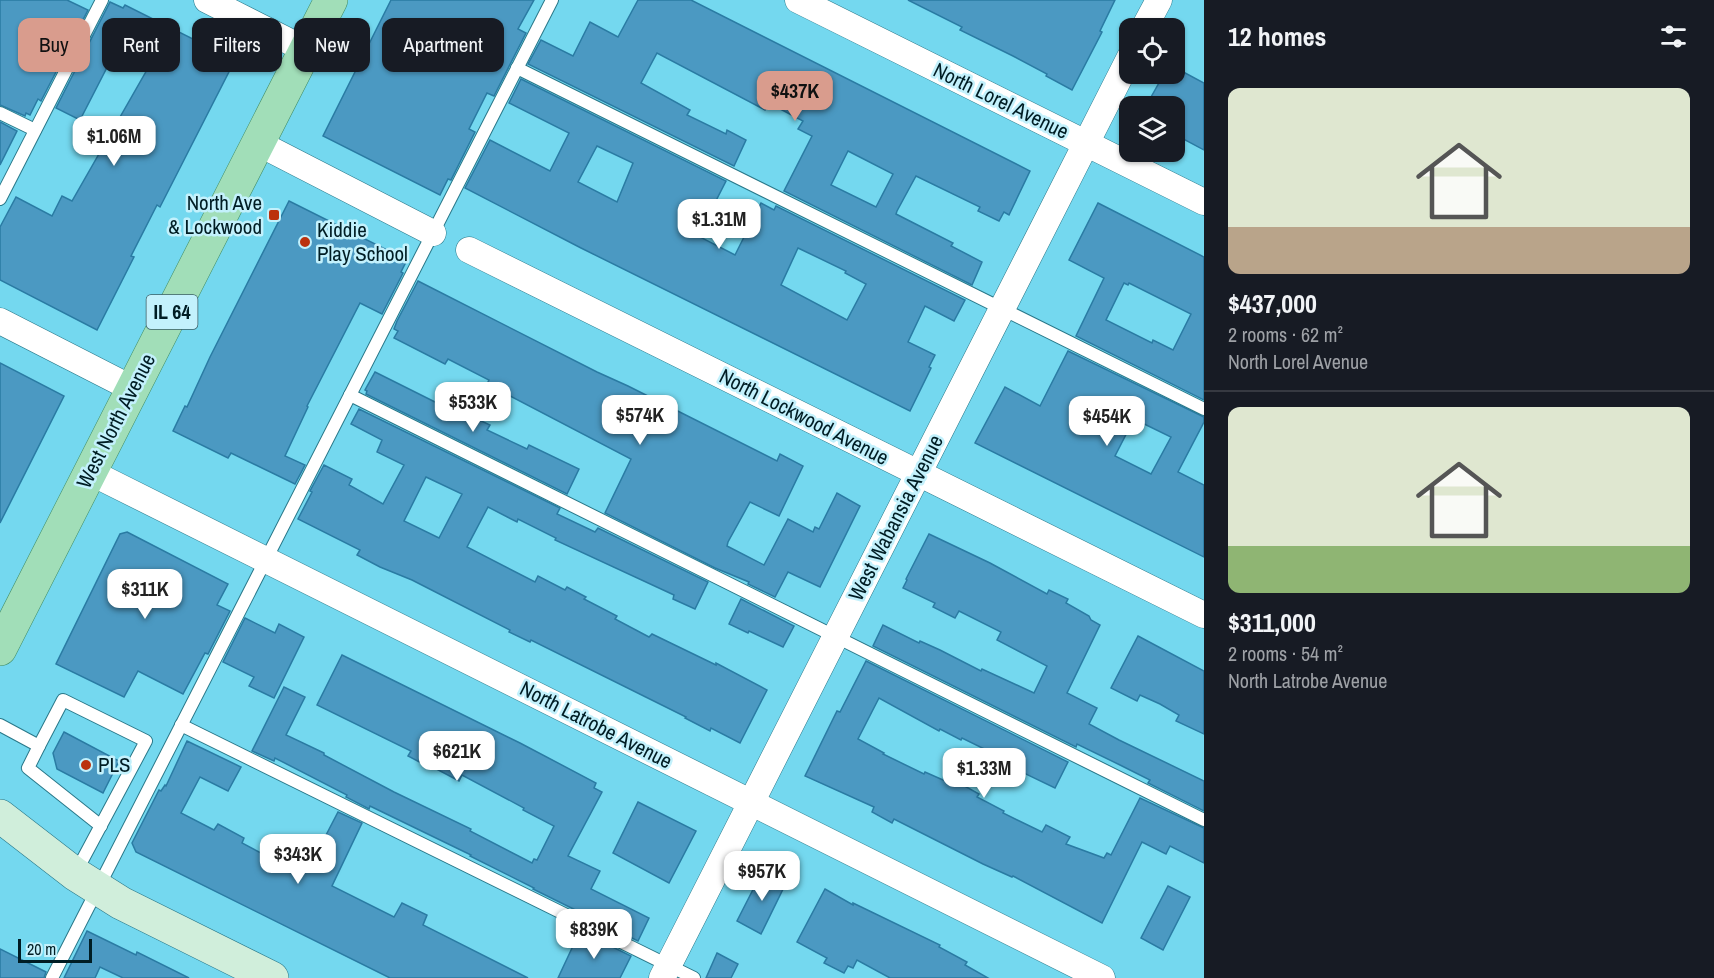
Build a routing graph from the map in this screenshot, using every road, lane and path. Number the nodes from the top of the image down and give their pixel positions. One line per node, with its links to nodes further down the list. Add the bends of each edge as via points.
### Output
1 (102, 0): 14 (lane)
2 (207, 0): 9 (street)
3 (331, 0): 7 (main road, West North Avenue / IL 64)
4 (552, 0): 10 (lane)
5 (798, 0): 16 (street, North Lorel Avenue)
6 (1159, 0): 8 (street)
7 (322, 18)
8 (1149, 18)
9 (294, 44)
10 (517, 68): 19 (lane); 21 (lane)
11 (295, 72): 15 (main road, West North Avenue / IL 64)
12 (1119, 78): 16 (street, West Wabansia Avenue)
13 (0, 113): 14 (lane)
14 (35, 130): 17 (lane)
15 (258, 143): 19 (street); 23 (main road, West North Avenue / IL 64)
16 (1086, 143): 18 (street, North Lorel Avenue); 21 (street, West Wabansia Avenue)
17 (0, 199)
18 (1204, 202)
19 (433, 233): 24 (lane)
20 (469, 250): 27 (street, North Lockwood Avenue)
21 (1002, 308): 25 (lane); 27 (street, West Wabansia Avenue)
22 (0, 321): 23 (street)
23 (132, 389): 26 (main road, West North Avenue / IL 64)
24 (350, 395): 28 (lane); 30 (lane)
25 (1204, 409)
26 (90, 472): 28 (street, North Latrobe Avenue); 31 (main road, West North Avenue / IL 64)
27 (918, 474): 29 (street, North Lockwood Avenue); 30 (street, West Wabansia Avenue)
28 (266, 560): 33 (lane); 35 (street, North Latrobe Avenue)
29 (1204, 615)
30 (835, 638): 35 (street, West Wabansia Avenue); 37 (lane)
31 (0, 649)
32 (0, 725): 34 (lane)
33 (181, 725): 39 (lane); 40 (lane)
34 (39, 746): 38 (lane, via 28,768); 38 (lane, via 63,700 146,741)
35 (751, 803): 40 (street, West Wabansia Avenue); 44 (street, North Latrobe Avenue)
36 (0, 816): 39 (street)
37 (1204, 820)
38 (101, 826): 39 (lane)
39 (86, 881): 41 (street); 42 (lane)
40 (665, 972): 43 (lane)
41 (255, 974)
42 (52, 978)
43 (694, 978)
44 (1102, 978)

